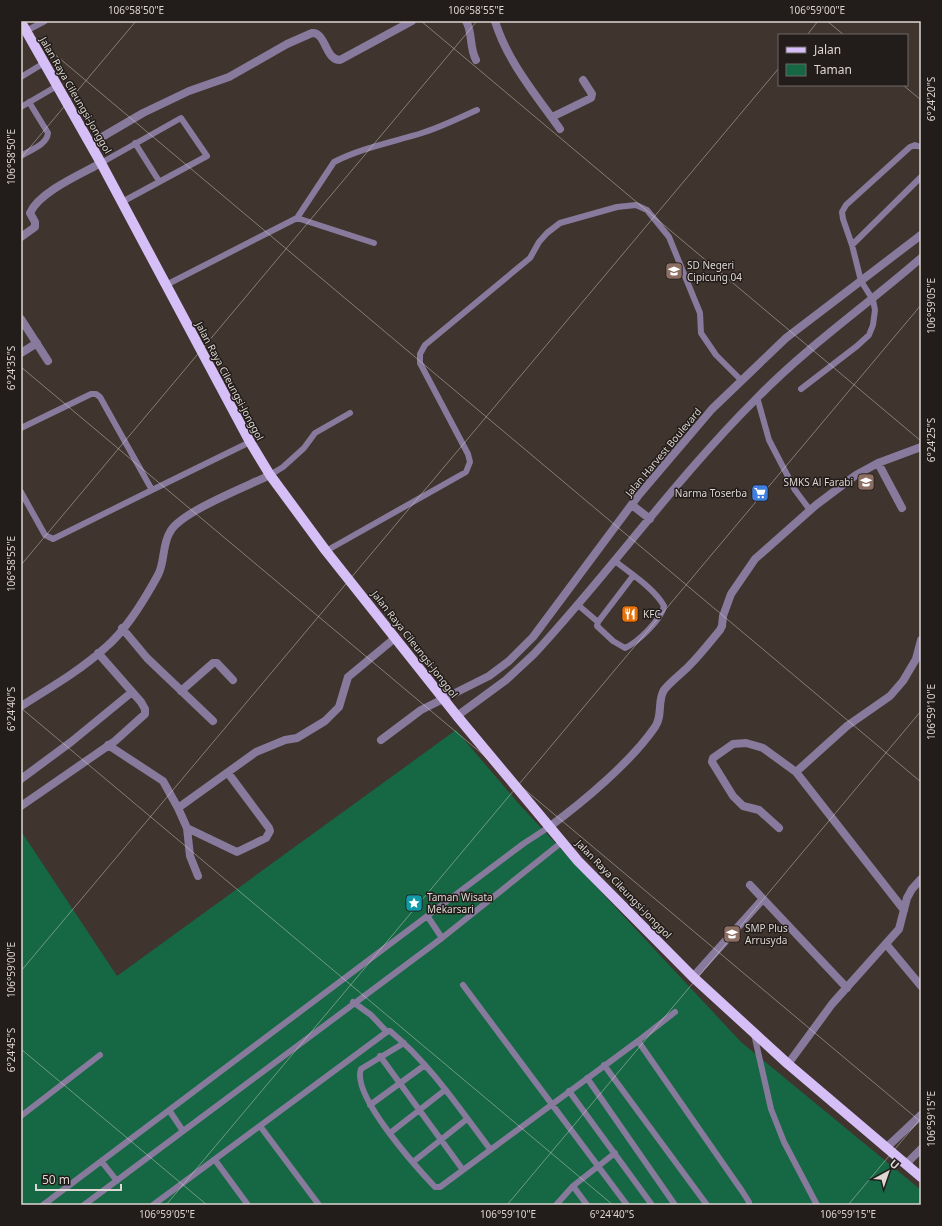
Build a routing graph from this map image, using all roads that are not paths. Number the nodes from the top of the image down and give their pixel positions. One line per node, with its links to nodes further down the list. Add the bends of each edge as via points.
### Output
1 (45, 21): 5 (lane)
2 (412, 21): 17 (street, via 340,60 332,57 318,35 312,33 287,44 229,78 189,91 143,113)
3 (466, 21): 6 (street)
4 (495, 21): 14 (street, via 513,60)
5 (24, 27): 7 (main road, Jalan Raya Cileungsi-Jonggol)
6 (476, 60)
7 (44, 63): 8 (lane); 10 (main road, Jalan Raya Cileungsi-Jonggol)
8 (21, 77)
9 (583, 80): 14 (street, via 592,94 591,98)
10 (57, 86): 11 (lane); 17 (main road, Jalan Raya Cileungsi-Jonggol)
11 (29, 102): 12 (lane); 19 (lane, via 48,133 48,138)
12 (21, 107)
13 (476, 110): 24 (lane, via 422,133 391,141 334,162)
14 (552, 117): 15 (street)
15 (560, 129)
16 (136, 143): 20 (lane); 22 (lane); 22 (lane, via 181,118 207,156)
17 (90, 144): 20 (main road, Jalan Raya Cileungsi-Jonggol)
18 (921, 147): 28 (lane, via 915,145 910,148 846,205 842,212 843,219)
19 (21, 156)
20 (101, 163): 23 (main road, Jalan Raya Cileungsi-Jonggol); 26 (street, via 54,190 37,203 30,213 35,227)
21 (921, 177): 28 (lane)
22 (159, 181): 23 (lane)
23 (122, 202): 31 (main road, Jalan Raya Cileungsi-Jonggol)
24 (297, 218): 27 (lane); 31 (lane)
25 (921, 235): 30 (street, Jalan Harvest Boulevard)
26 (21, 237)
27 (374, 243)
28 (852, 245): 30 (lane)
29 (921, 258): 32 (street)
30 (861, 281): 32 (lane); 37 (street, Jalan Harvest Boulevard, via 786,338)
31 (166, 286): 42 (main road, Jalan Raya Cileungsi-Jonggol)
32 (873, 300): 38 (lane, via 875,318 869,335); 39 (street, via 808,349)
33 (21, 320): 34 (street)
34 (37, 343): 35 (street); 36 (street)
35 (21, 353)
36 (48, 361)
37 (741, 380): 48 (street, Jalan Harvest Boulevard, via 712,409); 52 (lane, via 716,355 701,333 700,313 669,237 652,214 636,205 624,206 560,223 539,242 530,258 425,345 420,354 420,363 468,454 470,462 466,472)
38 (801, 389)
39 (757, 397): 50 (lane, via 769,440 795,490); 51 (street)
40 (350, 414): 45 (lane, via 315,433 304,448)
41 (21, 428): 46 (lane, via 91,394 96,394)
42 (250, 442): 45 (main road, Jalan Raya Cileungsi-Jonggol); 46 (lane)
43 (921, 447): 44 (street)
44 (878, 463): 49 (street); 50 (street, via 856,475)
45 (270, 475): 52 (main road, Jalan Raya Cileungsi-Jonggol); 57 (street, via 191,513 176,523 165,543 158,576)
46 (152, 490): 47 (lane, via 53,539 45,535)
47 (21, 492)
48 (632, 505): 51 (street); 64 (street, Jalan Harvest Boulevard, via 526,645 489,676)
49 (902, 508)
50 (810, 510): 75 (street, via 755,559 732,594 720,630 664,690 660,715 655,727 607,778)
51 (650, 519): 53 (street)
52 (326, 551): 58 (main road, Jalan Raya Cileungsi-Jonggol)
53 (615, 561): 54 (lane); 55 (street)
54 (633, 576): 56 (lane); 56 (lane, via 659,598 664,606 660,615 634,644 625,648 599,630)
55 (578, 605): 56 (lane); 66 (street, via 534,654 506,680)
56 (598, 622)
57 (122, 628): 60 (street); 62 (street, via 147,658)
58 (395, 638): 64 (main road, Jalan Raya Cileungsi-Jonggol); 71 (street, via 348,677 339,707 325,721 297,738 256,752)
59 (921, 640): 70 (street, via 916,659 903,681 890,696 847,726)
60 (98, 653): 63 (street); 65 (street)
61 (233, 680): 62 (street, via 213,663)
62 (181, 690): 67 (street)
63 (132, 692): 69 (street, via 144,708 145,714); 72 (street)
64 (442, 698): 66 (main road, Jalan Raya Cileungsi-Jonggol); 68 (street, Jalan Harvest Boulevard, via 421,710)
65 (21, 706)
66 (457, 716): 75 (main road, Jalan Raya Cileungsi-Jonggol)
67 (213, 721)
68 (381, 740)
69 (108, 745): 73 (street); 74 (street, via 163,781)
70 (796, 772): 77 (street, via 769,751 754,744 733,744 713,758 712,762 733,796 743,806 759,810); 83 (street)
71 (228, 773): 74 (street); 76 (street, via 269,828 268,836 237,852)
72 (21, 779)
73 (21, 806)
74 (178, 808): 76 (street)
75 (549, 827): 78 (main road, Jalan Raya Cileungsi-Jonggol); 84 (lane)
76 (188, 828): 79 (street, via 190,856)
77 (779, 828)
78 (562, 842): 85 (lane); 87 (main road, Jalan Raya Cileungsi-Jonggol)
79 (198, 876)
80 (921, 878): 83 (street, via 909,893)
81 (750, 885): 82 (street)
82 (763, 899): 87 (street); 90 (street)
83 (904, 910): 86 (street, via 899,929)
84 (428, 917): 85 (lane); 108 (lane)
85 (442, 938): 91 (lane)
86 (886, 944): 89 (street); 90 (street)
87 (693, 977): 94 (main road, Jalan Raya Cileungsi-Jonggol)
88 (463, 985): 106 (lane)
89 (921, 986)
90 (847, 988): 99 (street, via 832,1004)
91 (353, 1002): 93 (lane); 114 (lane)
92 (675, 1012): 95 (lane)
93 (387, 1032): 96 (lane, via 390,1031); 113 (lane)
94 (753, 1032): 99 (main road, Jalan Raya Cileungsi-Jonggol); 142 (lane, via 770,1109)
95 (638, 1041): 101 (lane); 141 (lane, via 742,1191)
96 (404, 1042): 98 (lane); 100 (lane)
97 (100, 1055): 110 (lane)
98 (380, 1056): 103 (lane); 107 (lane, via 361,1069 359,1075)
99 (788, 1064): 117 (main road, Jalan Raya Cileungsi-Jonggol)
100 (425, 1065): 103 (lane); 104 (lane)
101 (604, 1065): 102 (lane); 140 (lane)
102 (587, 1078): 105 (lane); 139 (lane)
103 (400, 1082): 107 (lane); 109 (lane)
104 (445, 1090): 109 (lane); 112 (lane)
105 (569, 1091): 106 (lane); 120 (lane)
106 (552, 1104): 118 (lane); 125 (lane)
107 (370, 1105): 115 (lane)
108 (169, 1110): 114 (lane); 122 (lane)
109 (420, 1110): 115 (lane); 116 (lane)
110 (21, 1116)
111 (921, 1116): 117 (street)
112 (467, 1119): 116 (lane); 118 (lane)
113 (260, 1126): 121 (lane); 134 (lane)
114 (183, 1131): 128 (lane)
115 (390, 1133): 123 (lane)
116 (441, 1138): 123 (lane); 126 (lane)
117 (886, 1148): 124 (main road, Jalan Raya Cileungsi-Jonggol)
118 (490, 1149): 126 (lane)
119 (921, 1149): 124 (street)
120 (614, 1153): 125 (lane); 138 (lane)
121 (215, 1160): 132 (lane); 133 (lane)
122 (102, 1162): 128 (lane); 130 (lane)
123 (413, 1162): 126 (lane, via 436,1187 442,1187)
124 (906, 1164): 127 (main road, Jalan Raya Cileungsi-Jonggol)
125 (598, 1166): 129 (lane); 137 (lane)
126 (463, 1170)
127 (921, 1177)
128 (117, 1182): 131 (lane)
129 (573, 1186): 135 (lane); 136 (lane)
130 (43, 1205)
131 (84, 1205)
132 (153, 1205)
133 (248, 1205)
134 (320, 1205)
135 (556, 1205)
136 (587, 1205)
137 (628, 1205)
138 (652, 1205)
139 (675, 1205)
140 (706, 1205)
141 (749, 1205)
142 (817, 1205)

